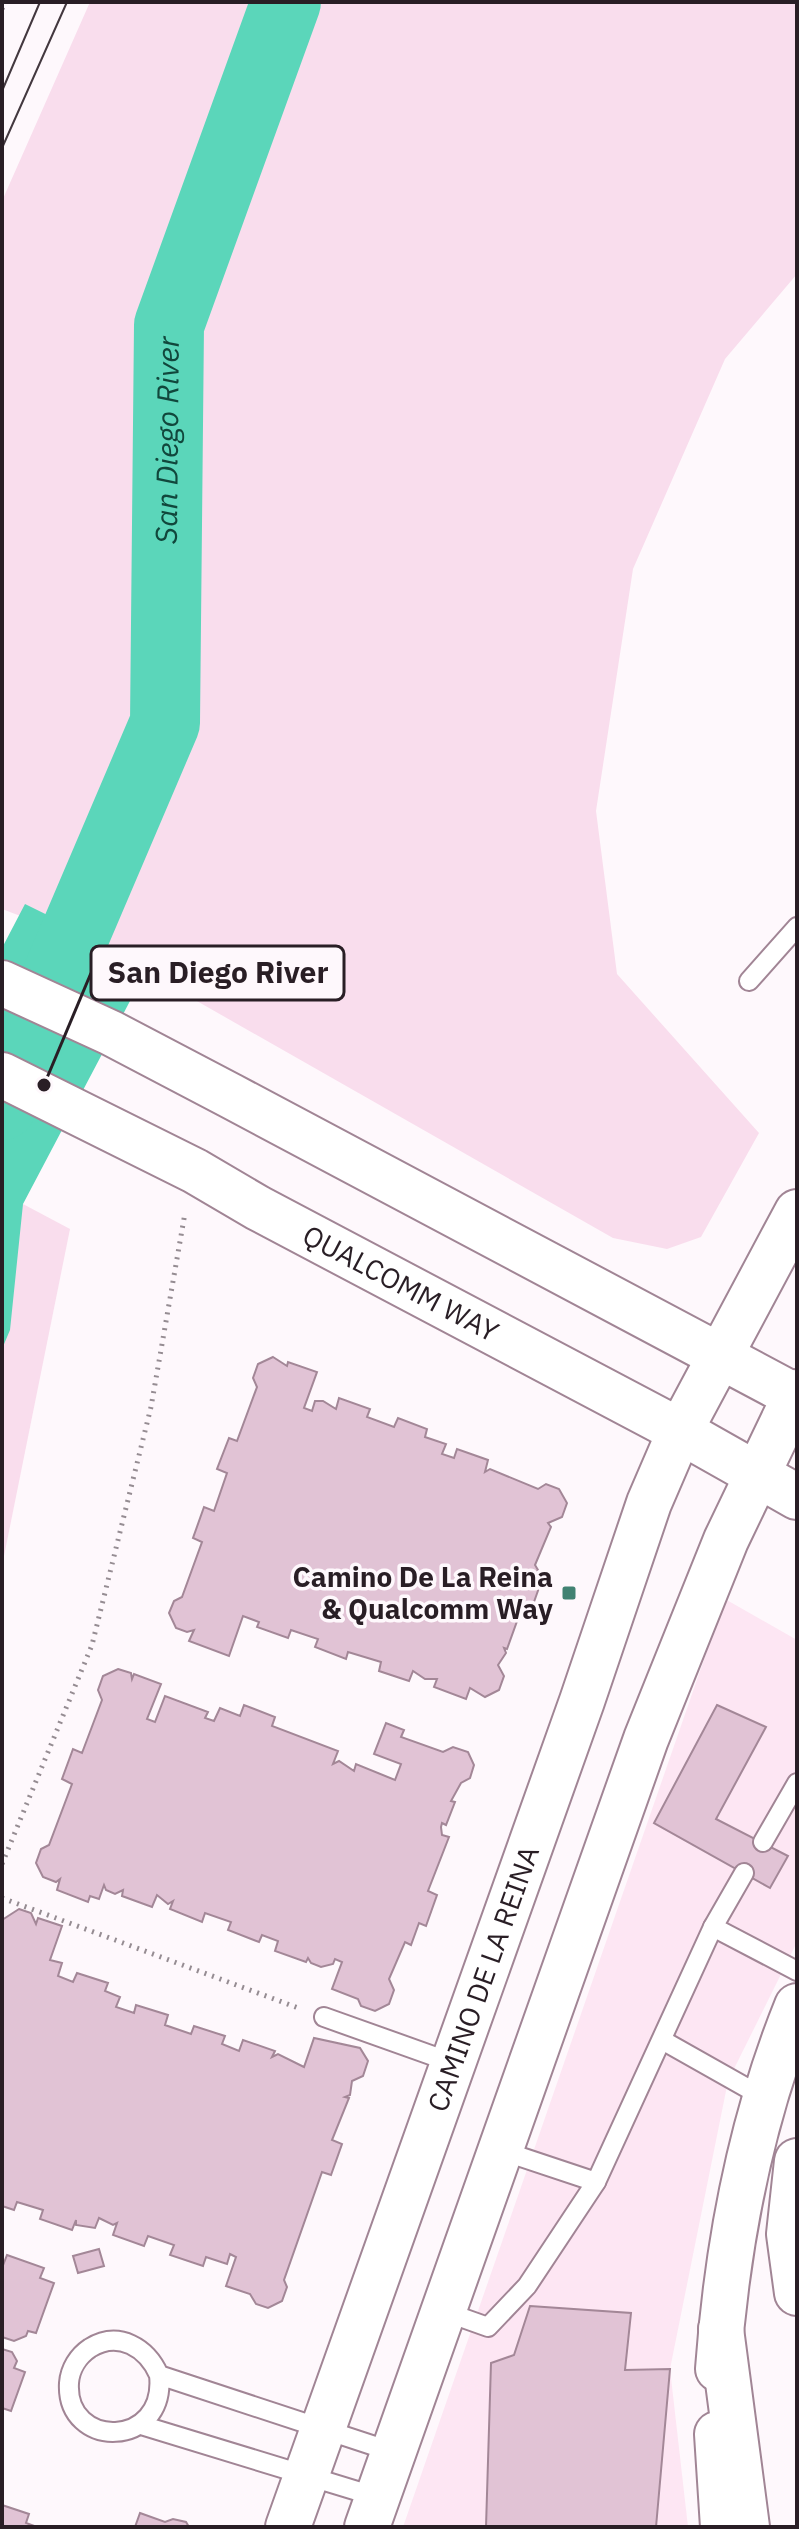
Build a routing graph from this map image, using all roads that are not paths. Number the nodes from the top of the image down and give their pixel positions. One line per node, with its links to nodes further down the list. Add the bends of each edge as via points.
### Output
1 (797, 927): 2 (lane)
2 (749, 981)
3 (2, 983): 6 (main road, via 111,1033)
4 (2, 1075): 8 (main road, QUALCOMM WAY, via 195,1171)
5 (797, 1212): 6 (main road, CAMINO DE LA REINA)
6 (720, 1355): 7 (main road); 8 (main road, CAMINO DE LA REINA)
7 (796, 1395): 9 (main road)
8 (680, 1431): 9 (main road, QUALCOMM WAY); 19 (main road, CAMINO DE LA REINA, via 649,1503)
9 (757, 1474): 10 (main road, QUALCOMM WAY); 21 (main road, via 646,1739)
10 (797, 1497)
11 (797, 1783): 12 (lane)
12 (763, 1842)
13 (744, 1873): 14 (lane)
14 (713, 1927): 15 (lane); 18 (lane)
15 (797, 1971)
16 (797, 2006): 20 (main road)
17 (324, 2017): 19 (lane)
18 (662, 2040): 20 (lane); 23 (lane)
19 (453, 2063): 29 (main road, CAMINO DE LA REINA)
20 (763, 2097): 26 (main road, via 738,2209)
21 (500, 2150): 23 (lane); 25 (main road)
22 (797, 2161): 24 (main road, via 789,2234)
23 (596, 2182): 25 (lane, via 527,2286 488,2327)
24 (797, 2293)
25 (442, 2310): 30 (main road)
26 (721, 2329): 34 (main road, via 717,2443); 35 (main road)
27 (159, 2375): 28 (lane, via 158,2403); 28 (lane, via 142,2350 113,2341 85,2352 69,2378 69,2394 83,2421 111,2433); 29 (lane)
28 (141, 2425): 31 (lane)
29 (322, 2430): 30 (lane); 31 (main road, CAMINO DE LA REINA)
30 (393, 2452): 32 (main road)
31 (305, 2476): 32 (lane); 33 (main road, CAMINO DE LA REINA)
32 (376, 2518)
33 (288, 2527)
34 (723, 2527)
35 (747, 2527)

